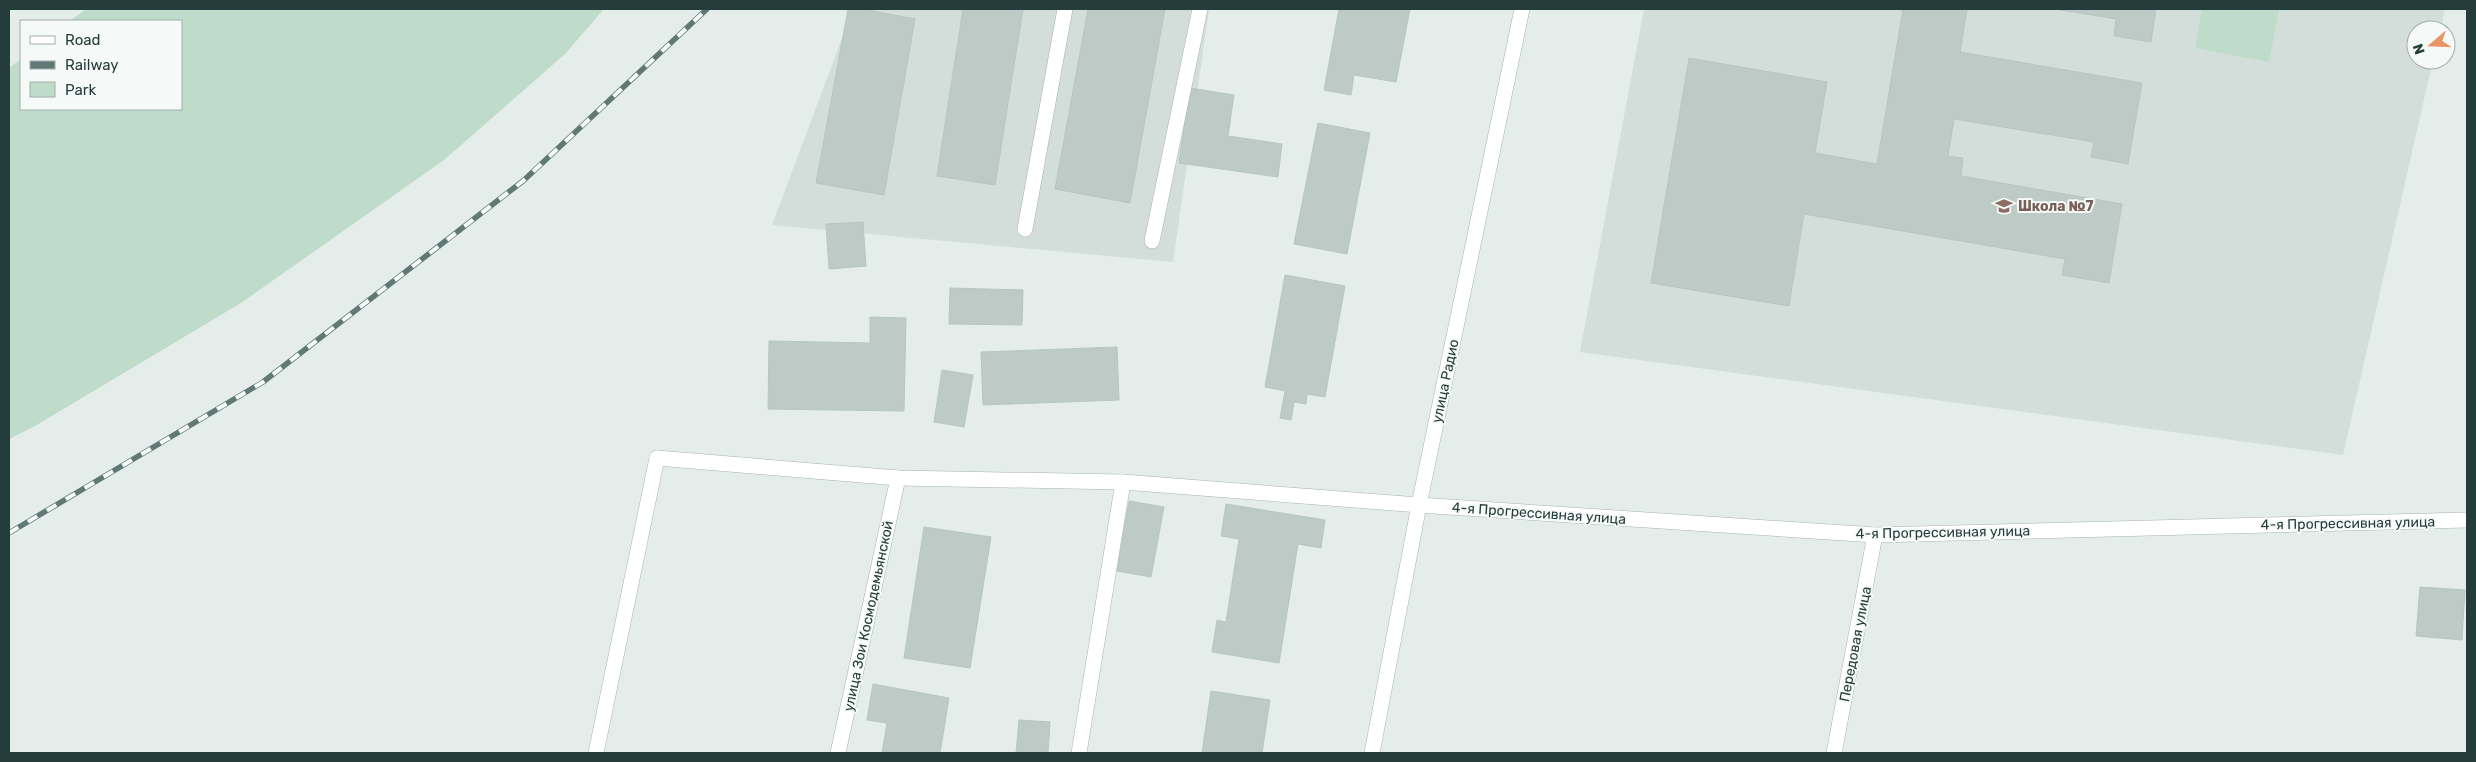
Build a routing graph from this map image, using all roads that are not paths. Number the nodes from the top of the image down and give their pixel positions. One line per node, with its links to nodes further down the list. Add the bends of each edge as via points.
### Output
1 (1065, 9): 4 (street)
2 (1200, 9): 5 (street)
3 (1522, 9): 8 (street, улица Радио)
4 (1025, 229)
5 (1152, 241)
6 (898, 478): 7 (street, 4-я Прогрессивная улица); 11 (street, 4-я Прогрессивная улица, via 657,458); 12 (street, улица Зои Космодемьянской)
7 (1123, 482): 8 (street, 4-я Прогрессивная улица); 13 (street)
8 (1419, 505): 10 (street, 4-я Прогрессивная улица); 14 (street, улица Радио)
9 (2467, 520): 10 (street, 4-я Прогрессивная улица)
10 (1875, 535): 15 (street, Передовая улица)
11 (596, 753)
12 (838, 753)
13 (1079, 753)
14 (1372, 753)
15 (1834, 753)

